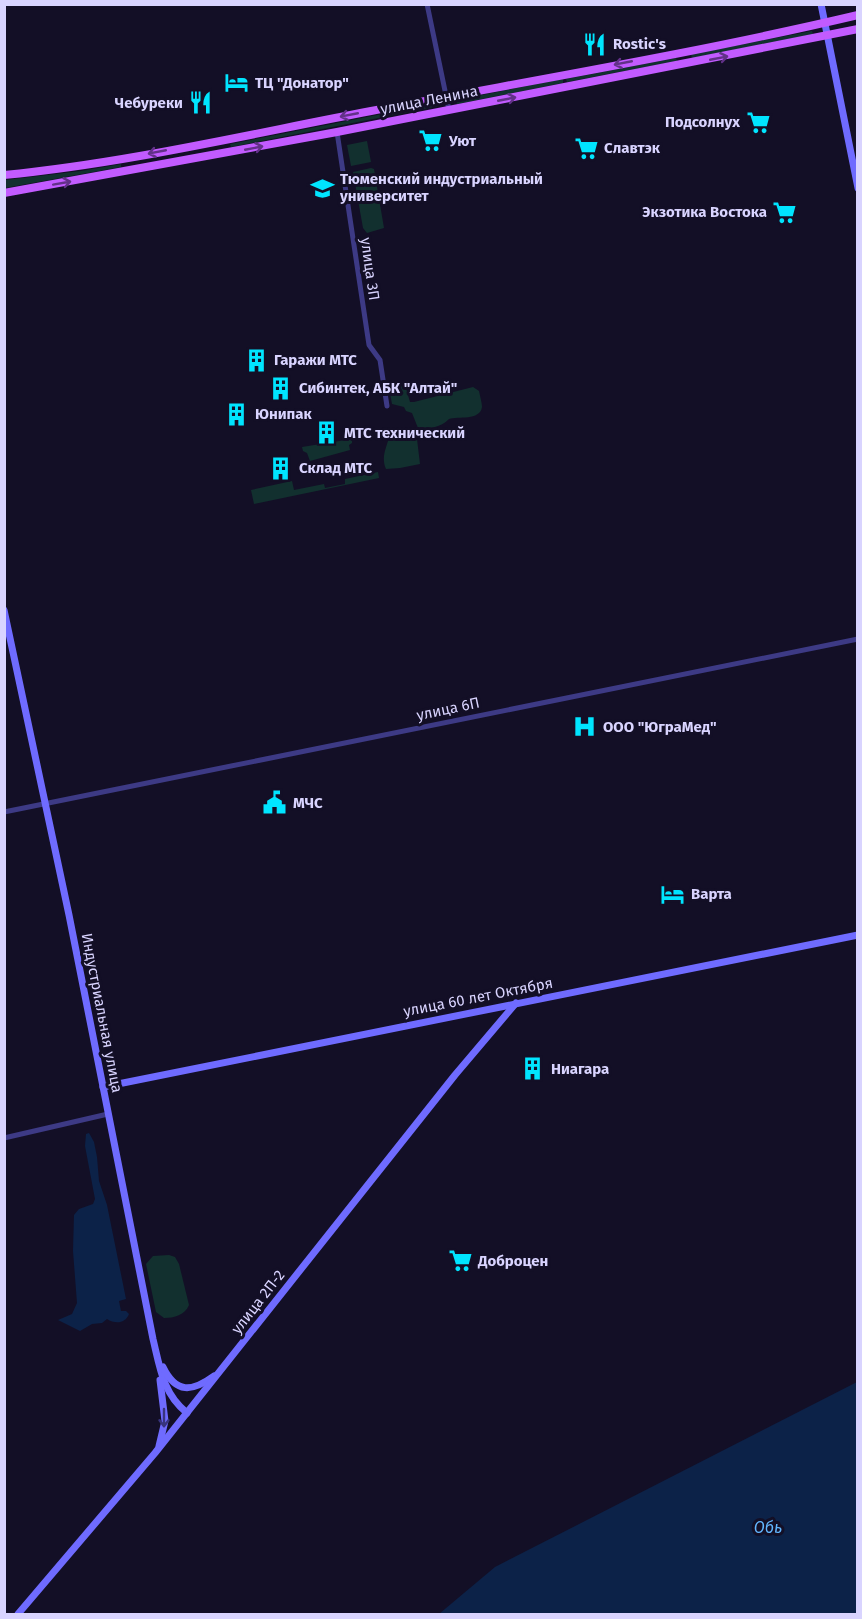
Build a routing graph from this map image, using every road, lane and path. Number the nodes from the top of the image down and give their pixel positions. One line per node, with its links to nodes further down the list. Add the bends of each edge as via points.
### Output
1 (427, 4): 9 (street)
2 (820, 4): 4 (main road)
3 (858, 15): 4 (main road, улица Ленина)
4 (824, 23): 6 (main road); 7 (main road, улица Ленина)
5 (858, 29): 6 (main road, улица Ленина)
6 (827, 36): 8 (main road, улица Ленина, one-way to 6); 15 (main road)
7 (682, 52): 8 (main road); 9 (main road, улица Ленина, one-way to 9)
8 (684, 64): 10 (main road, улица Ленина, one-way to 8)
9 (446, 97): 10 (street); 12 (main road, улица Ленина, one-way to 12)
10 (449, 110): 11 (main road, улица Ленина)
11 (337, 132): 13 (main road, улица Ленина, one-way to 11); 17 (street, улица 3П, via 369,345 380,360)
12 (221, 140): 13 (main road); 14 (main road, улица Ленина, one-way to 14)
13 (223, 153): 16 (main road, улица Ленина, one-way to 13)
14 (4, 175)
15 (858, 188)
16 (4, 193)
17 (387, 406)
18 (4, 610): 20 (main road, Индустриальная улица)
19 (858, 639): 20 (street, улица 6П)
20 (44, 804): 21 (street, улица 6П); 24 (main road, Индустриальная улица)
21 (4, 812)
22 (858, 935): 23 (main road, улица 60 лет Октября)
23 (516, 1003): 24 (main road, улица 60 лет Октября); 28 (main road, улица 2П-2)
24 (103, 1087): 25 (main road, Индустриальная улица)
25 (108, 1113): 26 (street); 27 (main road, Индустриальная улица)
26 (4, 1138)
27 (153, 1339): 28 (main road, via 166,1374 182,1388 195,1387); 29 (main road, Индустриальная улица, via 167,1390); 30 (main road, one-way to 30, via 165,1421)
28 (223, 1369): 29 (main road, улица 2П-2)
29 (187, 1413): 30 (main road, улица 2П-2)
30 (155, 1453): 31 (main road, улица 2П-2)
31 (18, 1614)

